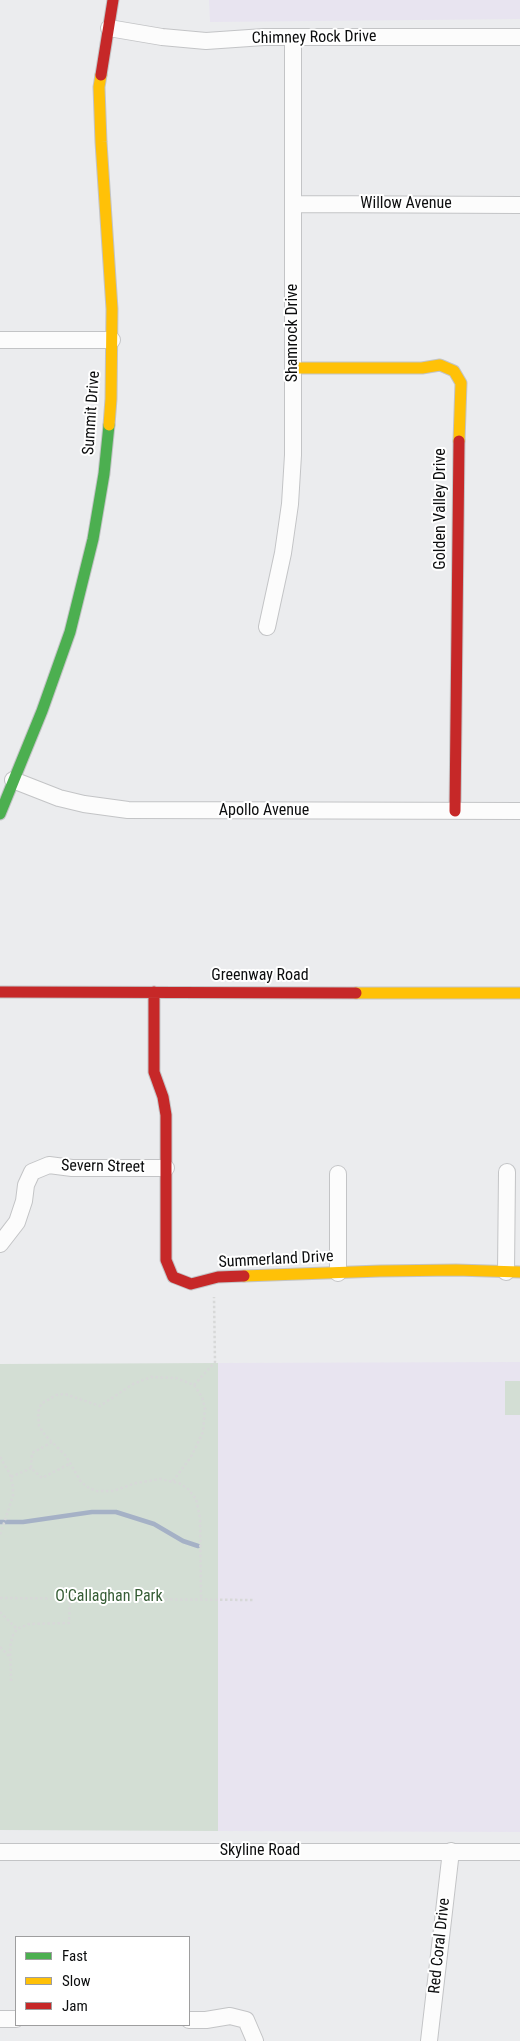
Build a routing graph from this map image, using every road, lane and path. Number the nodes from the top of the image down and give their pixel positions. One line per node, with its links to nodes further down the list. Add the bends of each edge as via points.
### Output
1 (113, 0): 2 (street, Summit Drive)
2 (109, 28): 3 (street, Chimney Rock Drive, via 206,41); 8 (street, Summit Drive, via 99,87 99,114)
3 (293, 37): 4 (street, Chimney Rock Drive); 5 (street, Shamrock Drive)
4 (520, 37)
5 (293, 204): 6 (street, Willow Avenue); 9 (street, Shamrock Drive)
6 (520, 205)
7 (0, 340): 8 (street)
8 (112, 340): 11 (street, Summit Drive, via 105,465 85,577 58,666)
9 (293, 368): 10 (street, Shamrock Drive, via 290,504); 12 (street, Golden Valley Drive, via 422,368 440,365 454,371 461,383 458,405)
10 (266, 627)
11 (13, 780): 12 (street, Apollo Avenue, via 59,798 120,810); 14 (street, Summit Drive)
12 (455, 811): 13 (street, Apollo Avenue)
13 (520, 811)
14 (0, 814)
15 (0, 992): 16 (street, Greenway Road)
16 (154, 992): 17 (street, Greenway Road); 18 (street, Summerland Drive, via 154,1072 166,1115)
17 (520, 993)
18 (166, 1168): 21 (street, Severn Street, via 49,1165 32,1172 17,1222); 23 (street, Summerland Drive, via 166,1260 173,1277 191,1284 218,1277)
19 (507, 1172): 22 (street)
20 (338, 1174): 23 (street)
21 (0, 1244)
22 (513, 1272): 23 (street, Summerland Drive, via 416,1270)
23 (338, 1273)
24 (214, 1296): 25 (path, via 214,1362)
25 (194, 1385): 26 (path, via 176,1378 151,1377 132,1384 100,1406 65,1394 56,1395 41,1404 38,1412 39,1426); 31 (path, via 204,1402 203,1432 191,1457)
26 (52, 1442): 28 (path); 29 (path, via 32,1453)
27 (0, 1457): 30 (path)
28 (69, 1464): 29 (path, via 42,1478); 31 (path, via 81,1482 97,1491 113,1491 160,1478)
29 (31, 1468): 30 (path)
30 (11, 1477): 32 (path, via 13,1496)
31 (173, 1481): 35 (path, via 188,1489 199,1507)
32 (0, 1534)
33 (0, 1598): 34 (path)
34 (70, 1599): 35 (path); 38 (path, via 69,1624 29,1624)
35 (201, 1599): 36 (path)
36 (253, 1600)
37 (0, 1612): 38 (path)
38 (17, 1630): 40 (path, via 11,1640)
39 (0, 1647): 40 (path)
40 (10, 1657): 41 (path)
41 (11, 1681)
42 (451, 1851): 43 (street, Skyline Road); 44 (street, Skyline Road); 49 (street, Red Coral Drive)
43 (0, 1852)
44 (520, 1852)
45 (0, 2019): 46 (street)
46 (15, 2020)
47 (190, 2020): 48 (street, via 230,2016 246,2020)
48 (255, 2041)
49 (429, 2041)

